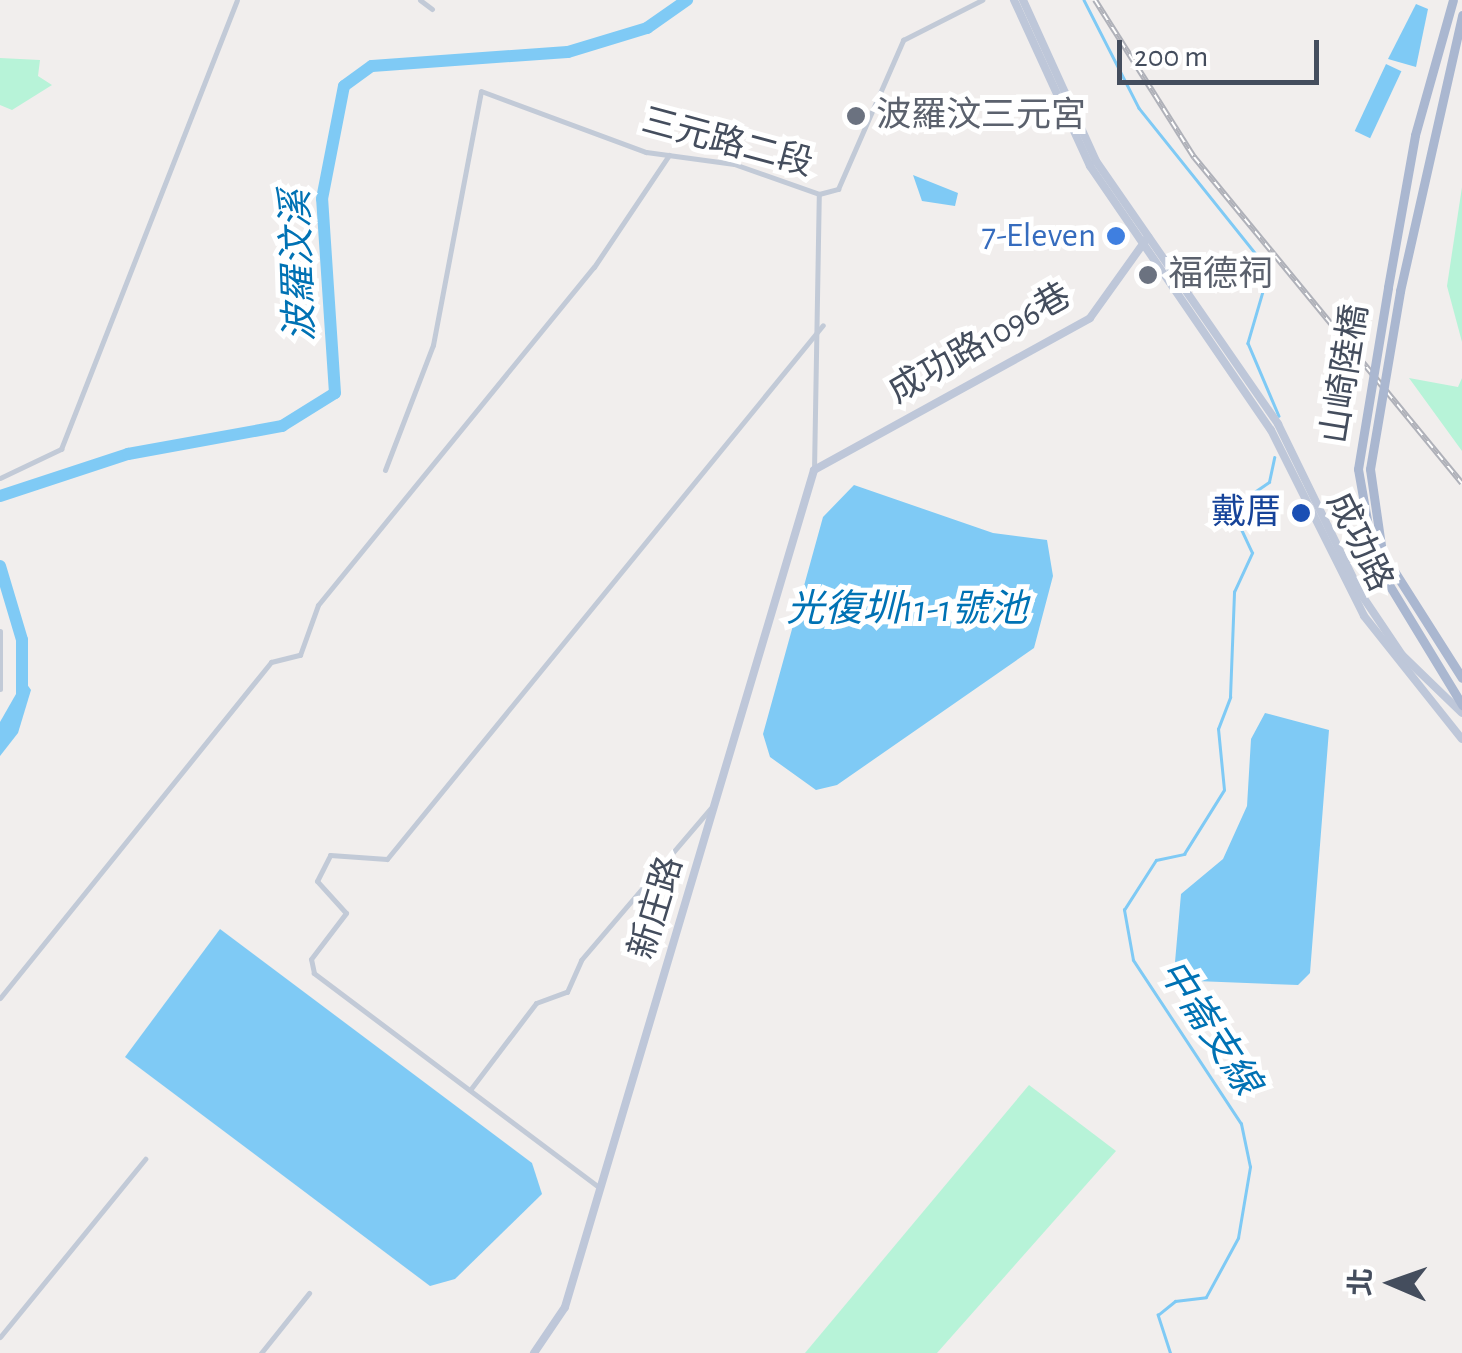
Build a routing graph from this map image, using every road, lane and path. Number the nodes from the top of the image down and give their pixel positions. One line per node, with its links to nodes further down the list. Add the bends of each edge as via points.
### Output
1 (237, 0): 15 (street, via 60,450)
2 (420, 0): 7 (street)
3 (982, 0): 10 (street, 三元路二段, via 904,40 838,190)
4 (1014, 0): 11 (street, 成功路, via 1057,106)
5 (1022, 0): 11 (street, 成功路, via 1081,132)
6 (1453, 0): 19 (main road, 山崎陸橋, bridge, via 1388,287 1358,470 1374,560)
7 (432, 9)
8 (1462, 15): 17 (main road, 山崎陸橋, bridge, via 1400,291 1370,468 1382,552)
9 (670, 155): 10 (street, 三元路二段, via 734,164); 13 (street, 三元路二段, via 481,91 433,345); 22 (street, via 594,267 318,605 300,655 272,662)
10 (819, 194): 12 (street)
11 (1145, 240): 14 (street, 成功路1096巷, via 1090,318); 19 (street, 成功路, via 1278,424 1372,613); 20 (street, 成功路, via 1271,430 1364,616)
12 (823, 325): 14 (street); 23 (street, via 388,859 330,855 317,881 346,913 312,959 314,973)
13 (385, 470)
14 (814, 470): 21 (street, 新庄路)
15 (0, 478)
16 (0, 631): 18 (street)
17 (1462, 678)
18 (0, 689)
19 (1462, 709)
20 (1461, 736)
21 (720, 799): 23 (street, via 581,960 566,992 536,1003); 25 (street, 新庄路)
22 (0, 998)
23 (470, 1090): 25 (street)
24 (146, 1159): 27 (street)
25 (600, 1188): 29 (street, 新庄路, via 565,1308)
26 (309, 1293): 28 (street)
27 (0, 1337)
28 (261, 1353)
29 (534, 1353)

